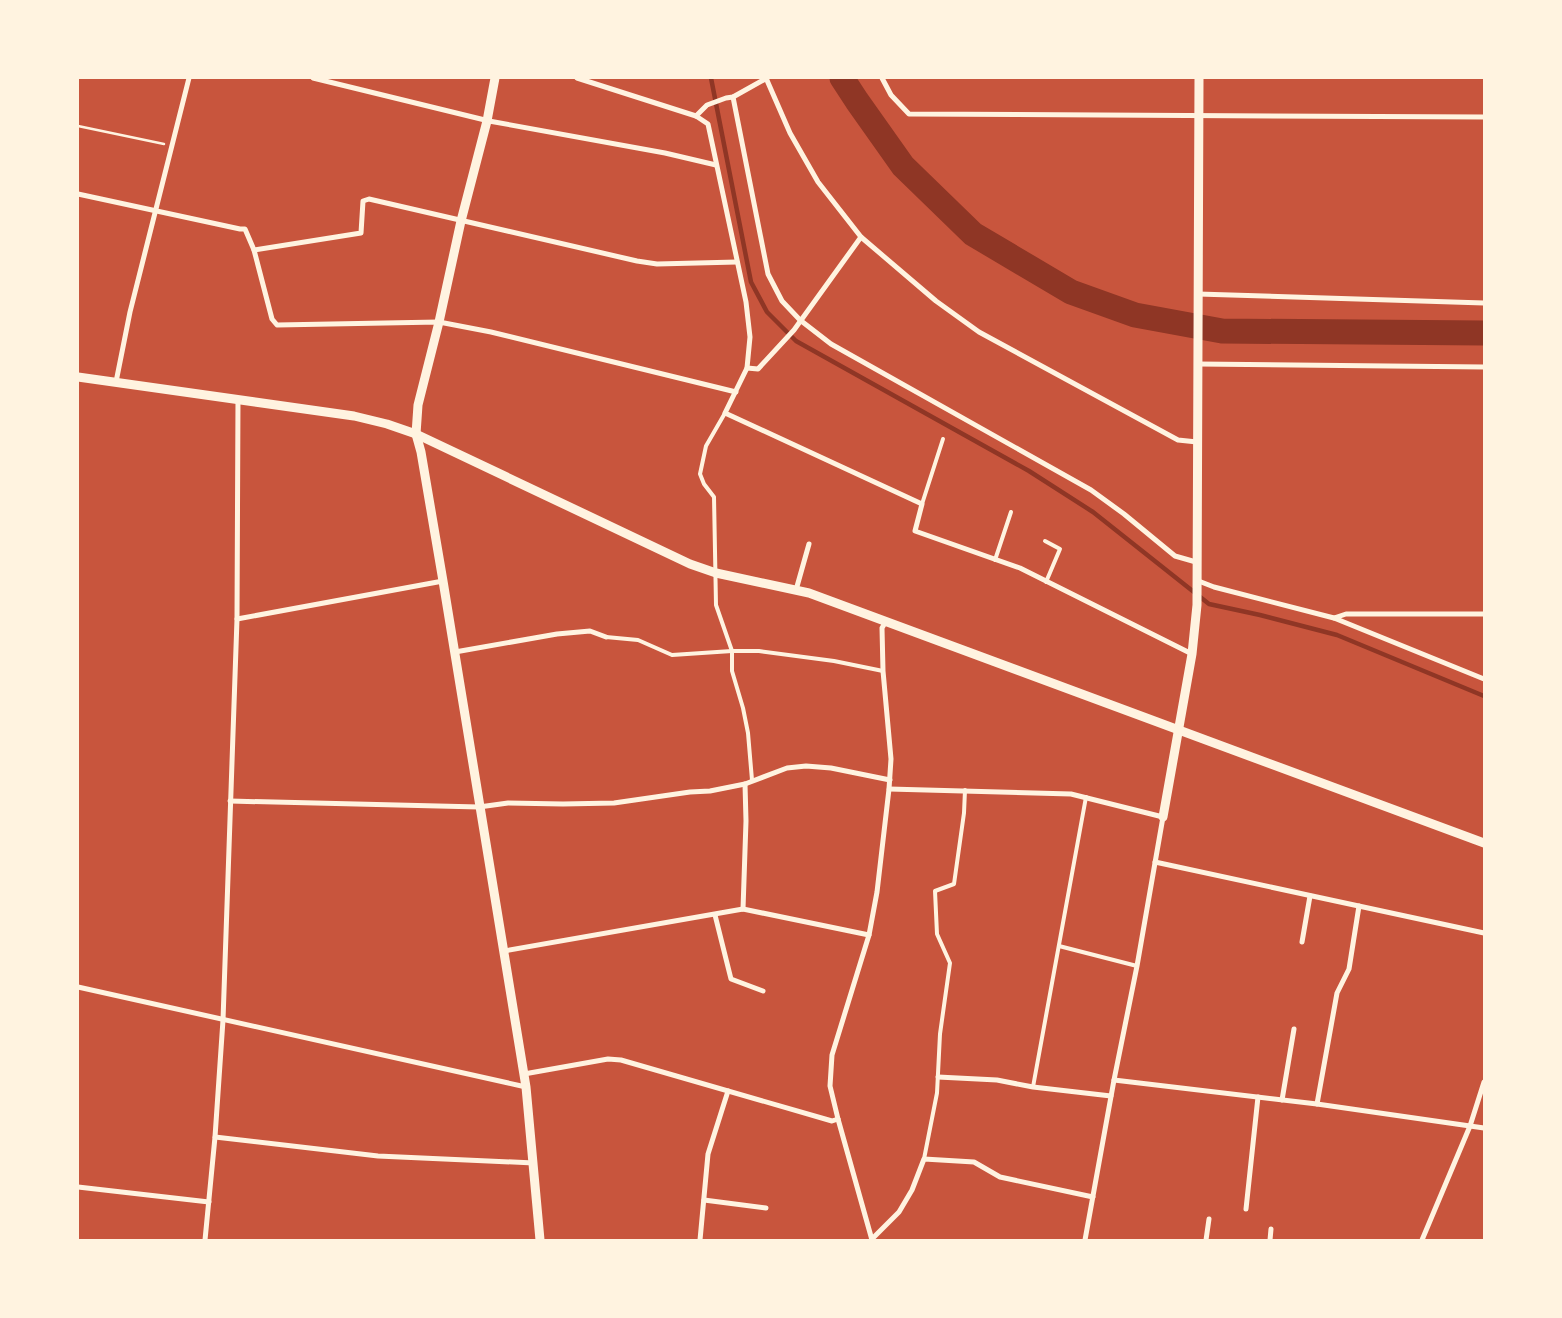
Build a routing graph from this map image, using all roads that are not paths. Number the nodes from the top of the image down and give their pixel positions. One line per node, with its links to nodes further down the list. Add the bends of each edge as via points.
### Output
1 (188, 78): 15 (street)
2 (313, 78): 12 (street)
3 (495, 78): 12 (street)
4 (577, 78): 10 (street)
5 (766, 78): 8 (street); 17 (street, via 790,133 818,182)
6 (882, 78): 9 (street, via 891,95 909,114)
7 (1199, 78): 9 (street)
8 (734, 97): 10 (street, via 707,105); 22 (street, via 768,274 782,301)
9 (1198, 115): 11 (street); 20 (street)
10 (696, 116): 13 (street, via 708,124)
11 (1484, 118)
12 (487, 121): 13 (street); 16 (street)
13 (716, 165): 19 (street)
14 (78, 194): 15 (street)
15 (155, 210): 18 (street, via 245,229); 28 (street)
16 (461, 221): 18 (street, via 368,199 363,201 361,233); 19 (street, via 657,264); 23 (street)
17 (862, 237): 22 (street); 34 (street, via 979,332 1178,440)
18 (254, 250): 23 (street, via 272,319 277,325)
19 (736, 262): 26 (street, via 750,337)
20 (1197, 294): 21 (street); 24 (street)
21 (1484, 303)
22 (800, 320): 26 (street, via 758,369); 40 (street, via 831,344 1090,490 1175,556)
23 (439, 322): 29 (street, via 501,334); 32 (street, via 418,406)
24 (1197, 364): 25 (street); 34 (street)
25 (1484, 367)
26 (747, 368): 29 (street)
27 (78, 377): 28 (street)
28 (116, 382): 30 (street)
29 (736, 392): 31 (street)
30 (238, 399): 32 (street, via 354,416); 48 (street)
31 (725, 413): 35 (street); 41 (lane, via 706,446 700,474 714,497)
32 (416, 434): 41 (street, via 690,564); 42 (street)
33 (943, 439): 35 (lane)
34 (1196, 442): 40 (street)
35 (922, 504): 39 (street, via 915,531)
36 (1011, 512): 39 (lane)
37 (1045, 542): 44 (lane, via 1060,549)
38 (809, 544): 45 (street)
39 (995, 560): 44 (street, via 1020,568)
40 (1196, 562): 43 (street)
41 (716, 573): 45 (street); 51 (lane, via 716,605)
42 (444, 581): 48 (street); 52 (street)
43 (1196, 581): 47 (street); 53 (street)
44 (1046, 582): 53 (street)
45 (796, 590): 49 (street)
46 (1484, 614): 47 (street, via 1346,614)
47 (1334, 618): 55 (street)
48 (237, 619): 63 (street)
49 (886, 621): 54 (street, via 882,628); 56 (street)
50 (606, 637): 51 (lane, via 638,640 672,655); 52 (street, via 590,631 557,634)
51 (732, 651): 54 (lane, via 759,651); 57 (lane, via 732,671 748,732)
52 (455, 652): 64 (street)
53 (1192, 654): 56 (street)
54 (883, 671): 58 (street)
55 (1484, 679)
56 (1179, 731): 65 (street); 66 (street)
57 (752, 780): 58 (street, via 787,768 806,766); 59 (street)
58 (890, 780): 60 (street)
59 (745, 784): 64 (street, via 614,802 508,803); 70 (street)
60 (890, 788): 61 (street); 73 (street)
61 (965, 790): 62 (street); 83 (lane, via 954,884 936,891 937,934 950,963 940,1034)
62 (1086, 797): 65 (street); 75 (lane)
63 (230, 801): 64 (street); 80 (street)
64 (480, 807): 76 (street)
65 (1163, 817): 67 (street)
66 (1484, 843)
67 (1155, 862): 68 (street); 77 (street)
68 (1310, 896): 69 (street); 74 (street)
69 (1359, 906): 72 (street); 92 (street, via 1349,969 1337,993)
70 (743, 909): 71 (street); 73 (street)
71 (715, 915): 76 (street); 79 (street, via 731,979)
72 (1484, 933)
73 (869, 935): 93 (street, via 832,1055 830,1086)
74 (1302, 942)
75 (1059, 946): 77 (lane); 87 (lane)
76 (504, 950): 82 (street)
77 (1137, 966): 84 (street)
78 (78, 987): 80 (street)
79 (763, 991)
80 (223, 1020): 86 (street); 96 (street)
81 (1294, 1029): 91 (street)
82 (524, 1074): 86 (street); 88 (street, via 608,1059 621,1060)
83 (938, 1077): 87 (street, via 997,1080); 97 (lane)
84 (1114, 1080): 89 (street); 90 (street)
85 (1484, 1082): 94 (street)
86 (526, 1087): 98 (street)
87 (1033, 1087): 89 (street)
88 (728, 1091): 93 (street, via 832,1121); 101 (street, via 708,1154)
89 (1111, 1096): 100 (street)
90 (1258, 1097): 91 (street); 104 (street)
91 (1282, 1100): 92 (street)
92 (1317, 1104): 94 (street)
93 (838, 1119): 110 (street)
94 (1470, 1126): 95 (street); 114 (street)
95 (1484, 1128)
96 (215, 1137): 98 (street, via 378,1156); 102 (street)
97 (924, 1159): 100 (street, via 974,1162 1000,1177); 110 (street, via 899,1212)
98 (534, 1163): 108 (street)
99 (78, 1187): 102 (street)
100 (1093, 1197): 111 (street)
101 (704, 1200): 103 (street); 109 (street)
102 (209, 1202): 107 (street)
103 (766, 1208)
104 (1246, 1209)
105 (1209, 1219): 112 (street)
106 (1271, 1229): 113 (street)
107 (205, 1240)
108 (540, 1240)
109 (700, 1240)
110 (872, 1240)
111 (1085, 1240)
112 (1206, 1240)
113 (1270, 1240)
114 (1422, 1240)

